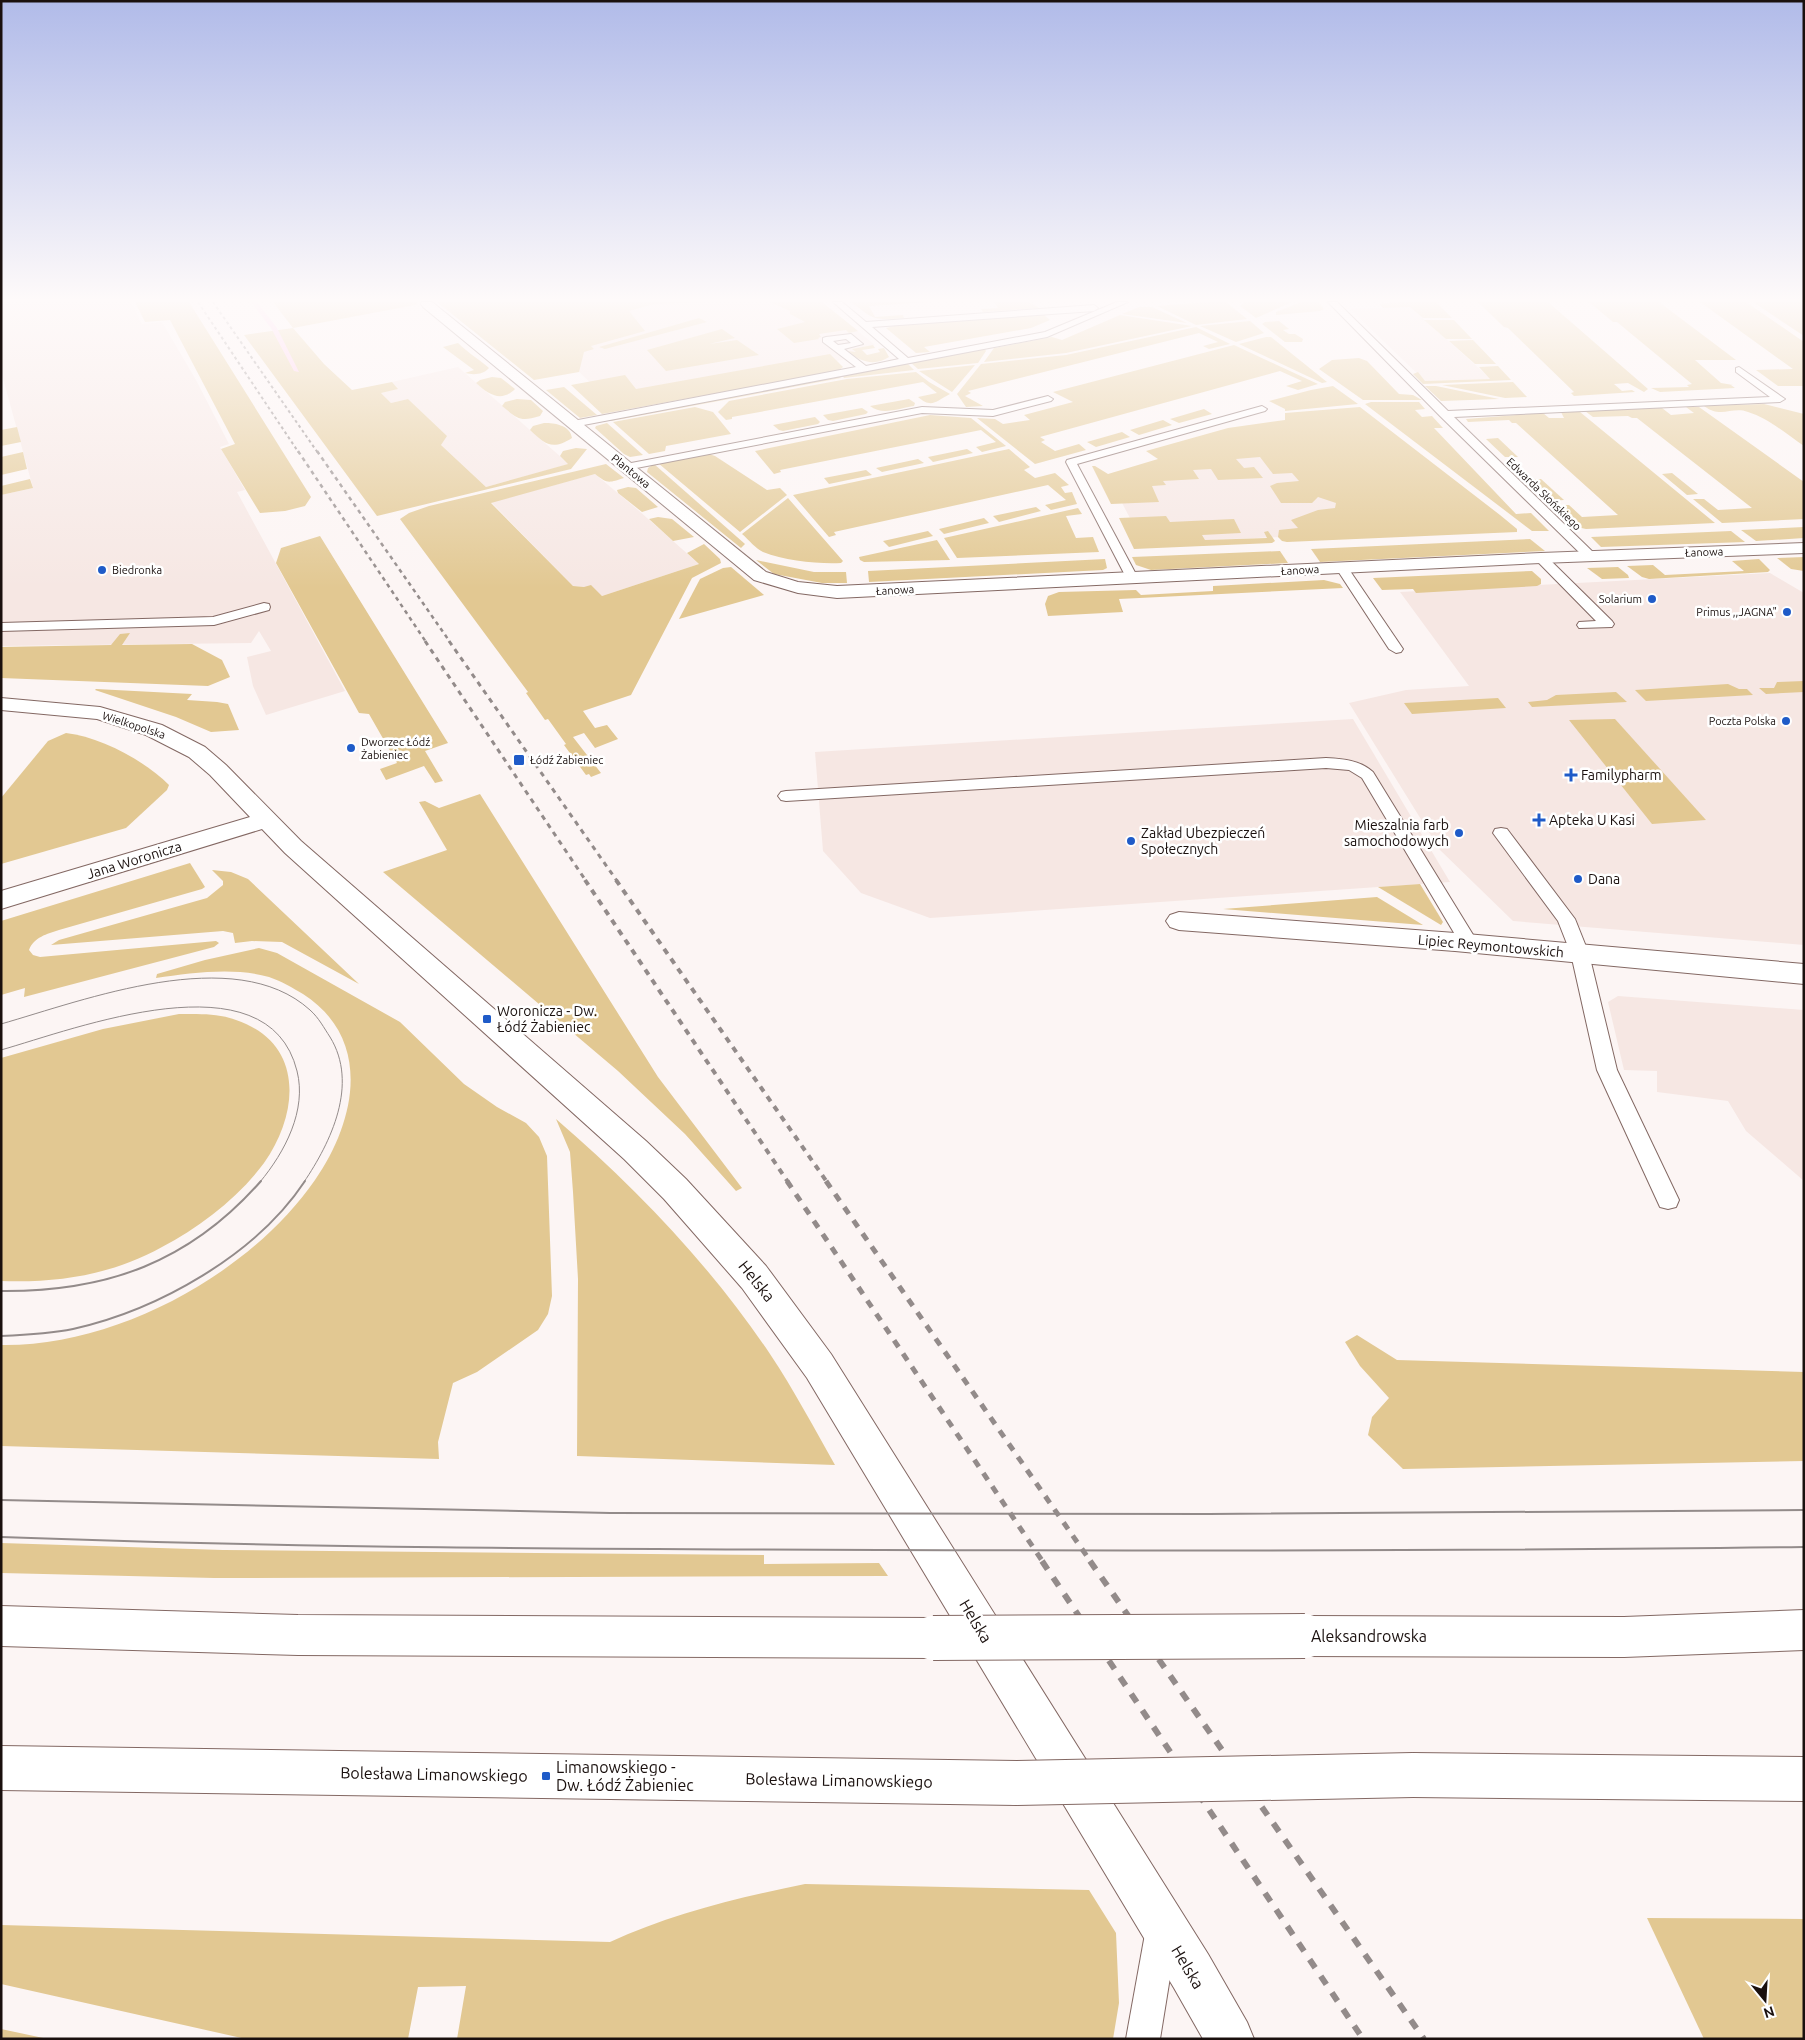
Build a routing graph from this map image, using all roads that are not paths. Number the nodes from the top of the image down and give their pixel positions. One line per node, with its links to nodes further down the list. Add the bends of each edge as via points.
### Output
1 (541, 397): 8 (street, Plantowa)
2 (712, 397): 8 (lane)
3 (1427, 397): 7 (lane, Edwarda Słońskiego)
4 (1777, 397): 7 (lane, via 1780,399)
5 (1048, 399): 9 (lane, via 994,413 922,410)
6 (1262, 409): 14 (lane, via 1071,462)
7 (1444, 414): 11 (lane, Edwarda Słońskiego)
8 (573, 424): 9 (street, Plantowa)
9 (626, 467): 15 (street, Plantowa, via 760,576)
10 (1804, 548): 11 (street, Łanowa)
11 (1590, 556): 12 (street, Łanowa)
12 (1541, 558): 13 (street, Łanowa); 17 (lane, via 1607,624)
13 (1342, 568): 14 (street, Łanowa); 19 (lane)
14 (1132, 578): 15 (street, Łanowa, via 837,592)
15 (796, 588)
16 (264, 607): 18 (lane, via 214,621)
17 (1584, 625)
18 (1, 628)
19 (1396, 648)
20 (1, 704): 22 (street, Wielkopolska, via 88,711 154,730 197,752)
21 (786, 796): 26 (lane, via 1326,762 1344,764 1359,768 1368,775)
22 (267, 820): 24 (street, Jana Woronicza); 30 (street, Wielkopolska, via 635,1150)
23 (1501, 833): 27 (lane, via 1566,918)
24 (1, 900)
25 (1179, 921): 26 (street, Lipiec Reymontowskich)
26 (1469, 943): 27 (street, Lipiec Reymontowskich)
27 (1580, 954): 28 (street, Lipiec Reymontowskich); 29 (lane, via 1607,1070)
28 (1802, 977)
29 (1668, 1200)
30 (703, 1218): 35 (street, Helska, via 774,1302 818,1366)
31 (1, 1626): 32 (street, Aleksandrowska, bridge, via 298,1635 933,1638 1624,1637)
32 (1804, 1630)
33 (1, 1768): 34 (street, Bolesława Limanowskiego, bridge, via 1017,1782 1413,1775)
34 (1804, 1779)
35 (1162, 1925): 36 (lane); 37 (street, Helska)
36 (1143, 2039)
37 (1230, 2039)

